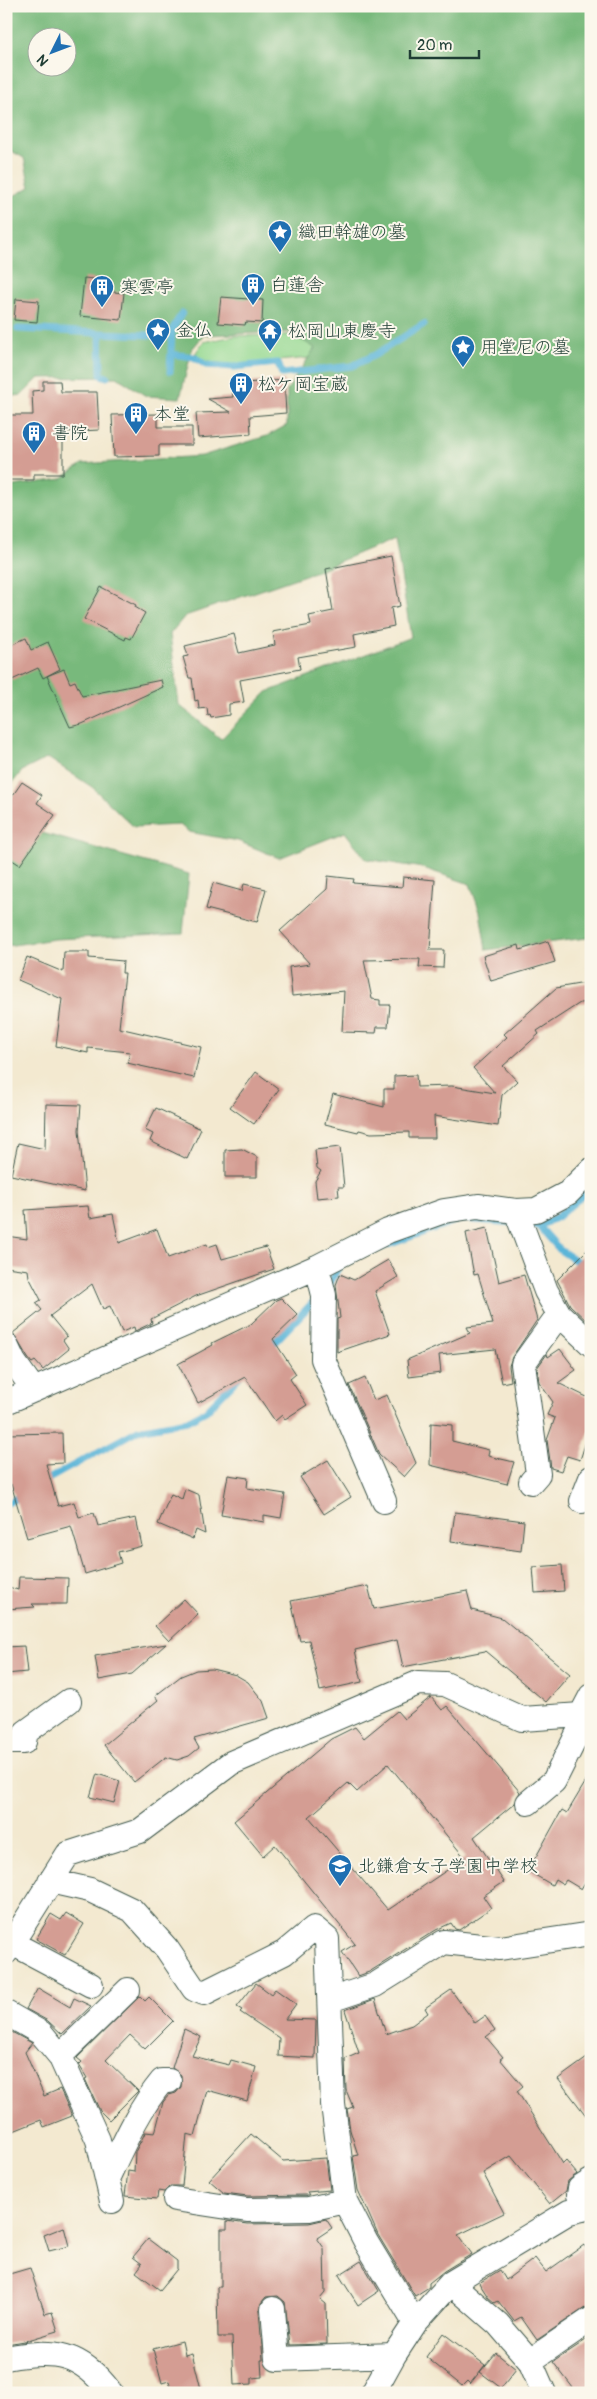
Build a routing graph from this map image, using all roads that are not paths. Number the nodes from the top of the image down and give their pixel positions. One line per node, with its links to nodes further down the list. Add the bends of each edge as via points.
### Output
1 (591, 1170): 2 (street, via 550,1204 536,1210)
2 (516, 1211): 3 (street, via 478,1206 444,1211 388,1231); 4 (street, via 546,1291)
3 (317, 1267): 7 (street); 11 (street, via 324,1295 324,1359)
4 (559, 1314): 5 (street); 10 (street, via 523,1364 538,1474)
5 (591, 1344)
6 (6, 1345): 7 (street)
7 (34, 1390): 8 (street)
8 (6, 1402)
9 (591, 1478): 12 (street)
10 (531, 1482)
11 (384, 1501)
12 (582, 1501)
13 (69, 1701): 15 (street, via 26,1732 24,1742)
14 (586, 1706): 16 (street, via 579,1731 554,1780); 17 (street, via 522,1719 445,1684 418,1684 231,1763 140,1832 68,1854)
15 (6, 1742)
16 (528, 1803)
17 (50, 1881): 19 (street); 22 (street, via 90,1890 132,1910 167,1949 194,1989 204,1993 284,1953 314,1928 327,1939)
18 (591, 1934): 22 (street, via 500,1948 444,1942 374,1985)
19 (9, 1948): 20 (street)
20 (91, 1985)
21 (128, 1990): 24 (street)
22 (330, 2000): 28 (street, via 333,2104)
23 (6, 2013): 24 (street, via 41,2032)
24 (60, 2056): 25 (street, via 98,2140 110,2190 128,2134 151,2094 162,2081)
25 (169, 2081)
26 (591, 2180): 29 (street, via 580,2188 579,2195)
27 (175, 2199): 28 (street, via 247,2210 309,2209)
28 (345, 2201): 33 (street)
29 (587, 2208): 30 (street, via 569,2212)
30 (451, 2282): 33 (street); 36 (street, via 498,2324)
31 (273, 2309): 34 (street, via 277,2359)
32 (590, 2320): 36 (street)
33 (415, 2323): 34 (street)
34 (394, 2354): 38 (street)
35 (6, 2358): 37 (street, via 49,2353 70,2358 97,2374)
36 (530, 2361): 39 (street)
37 (111, 2393)
38 (373, 2393)
39 (544, 2393)

